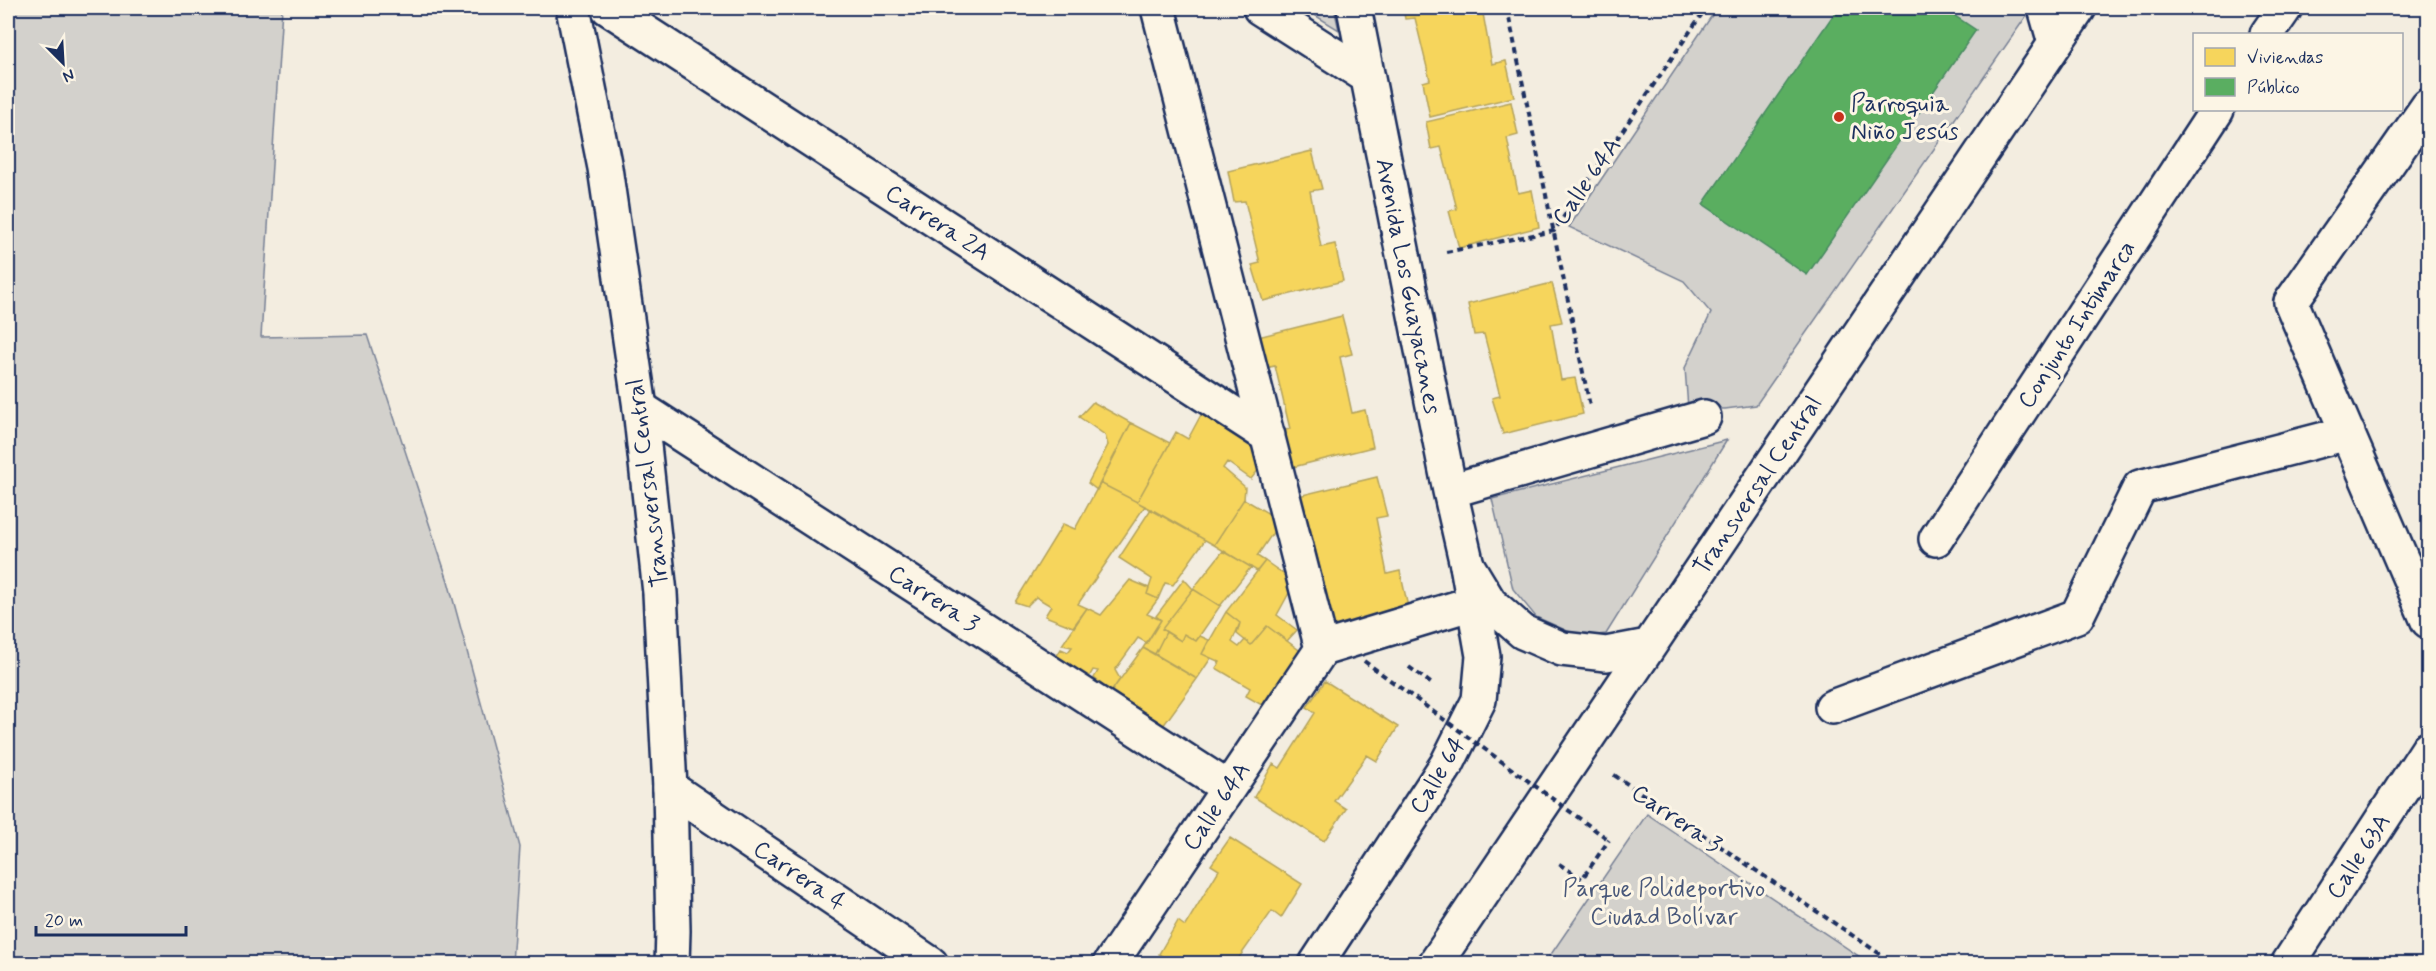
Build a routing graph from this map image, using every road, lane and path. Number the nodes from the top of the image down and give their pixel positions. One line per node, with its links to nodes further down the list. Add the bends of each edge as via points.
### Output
1 (573, 8): 18 (street, Transversal Central, via 605,168)
2 (608, 8): 21 (street, Carrera 2A)
3 (1158, 8): 21 (street)
4 (1260, 8): 13 (street)
5 (1354, 8): 13 (street, Avenida Los Guayacanes)
6 (1507, 8): 16 (path)
7 (1706, 8): 16 (path, Calle 64A)
8 (2045, 8): 12 (street)
9 (2079, 8): 12 (street, Transversal Central)
10 (2285, 8): 11 (street)
11 (2268, 33)
12 (2055, 43): 28 (street, Transversal Central)
13 (1368, 77): 17 (street, Avenida Los Guayacanes)
14 (2428, 106): 20 (street, via 2291,302)
15 (2216, 111): 24 (street, Conjunto Intimarca)
16 (1554, 231): 17 (path, Calle 64A); 22 (path)
17 (1404, 260): 23 (street, Avenida Los Guayacanes)
18 (639, 408): 34 (street, Transversal Central, via 660,593); 35 (street, Carrera 3)
19 (1704, 417): 22 (street)
20 (2348, 433): 27 (street); 31 (street, via 2140,487 2077,615)
21 (1268, 436): 29 (street)
22 (1599, 448): 23 (street)
23 (1450, 491): 25 (street, Avenida Los Guayacanes)
24 (1936, 539)
25 (1467, 565): 26 (street, Calle 64); 28 (street, via 1490,603 1522,632 1562,649 1606,654)
26 (1473, 603): 29 (street); 40 (street, Calle 64, via 1483,656 1479,700 1447,764)
27 (2428, 621)
28 (1648, 645): 33 (street, Transversal Central)
29 (1322, 649): 35 (street, Calle 64A)
30 (1364, 661): 36 (path, bridge, via 1609,840 1582,879)
31 (1832, 706)
32 (2428, 749): 43 (street, Calle 63A)
33 (1579, 752): 41 (street, Transversal Central); 42 (path, Carrera 3)
34 (670, 788): 37 (street, Transversal Central); 38 (street, Carrera 4)
35 (1228, 788): 39 (street, Calle 64A)
36 (1559, 864)
37 (672, 963)
38 (931, 963)
39 (1110, 963)
40 (1316, 963)
41 (1435, 963)
42 (1895, 963)
43 (2288, 963)

